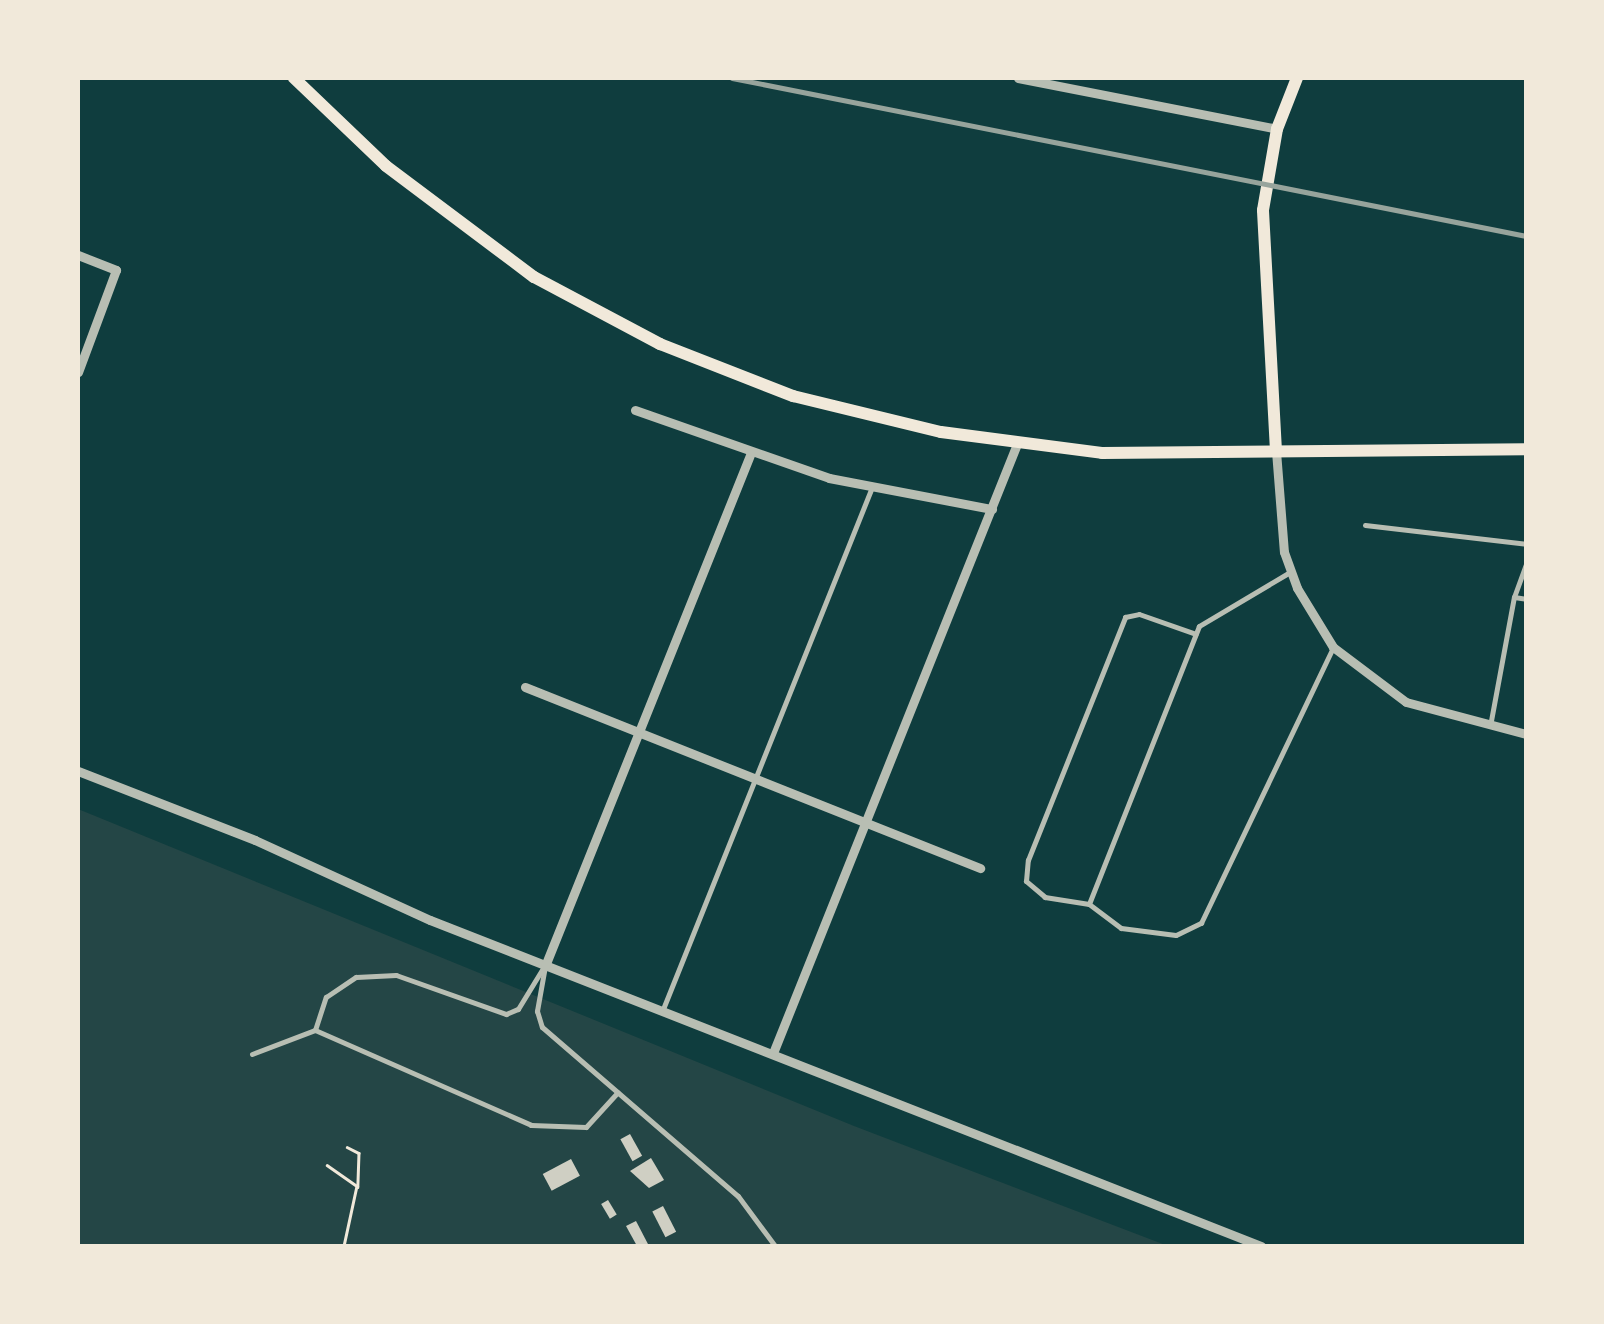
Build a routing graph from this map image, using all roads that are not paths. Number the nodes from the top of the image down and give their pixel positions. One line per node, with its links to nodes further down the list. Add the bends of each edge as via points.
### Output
1 (294, 78): 8 (main road, via 386,166 466,230 605,318 793,396)
2 (1018, 78): 4 (street)
3 (1298, 78): 4 (main road)
4 (1277, 129): 10 (main road, via 1263,210)
5 (78, 256): 6 (street, via 116,270)
6 (78, 372)
7 (635, 410): 11 (street)
8 (1017, 444): 10 (main road, via 1187,456); 13 (street)
9 (1526, 449): 10 (main road)
10 (1276, 451): 17 (street, via 1280,532)
11 (750, 454): 12 (street); 24 (street)
12 (872, 488): 13 (street); 27 (lane)
13 (992, 509): 28 (street)
14 (1364, 525): 15 (lane)
15 (1526, 544)
16 (1526, 564): 18 (lane)
17 (1290, 572): 20 (lane); 21 (street)
18 (1514, 597): 19 (lane); 23 (lane)
19 (1526, 599)
20 (1196, 634): 30 (lane); 30 (lane, via 1139,614 1125,617 1035,843 1026,881 1045,897)
21 (1333, 646): 23 (street, via 1392,696); 30 (lane, via 1202,923 1176,935 1121,928)
22 (524, 687): 24 (street)
23 (1490, 727): 25 (street)
24 (638, 732): 27 (street); 31 (street)
25 (1526, 734)
26 (78, 770): 31 (street)
27 (756, 779): 28 (street); 32 (lane)
28 (866, 822): 29 (street); 34 (street)
29 (980, 868)
30 (1089, 904)
31 (545, 966): 32 (street); 33 (lane, via 518,1008 506,1014 396,974 356,977 326,997); 36 (lane, via 537,1020)
32 (663, 1011): 34 (street)
33 (315, 1030): 35 (lane); 36 (lane, via 531,1124 586,1128)
34 (774, 1053): 38 (street)
35 (252, 1054)
36 (618, 1092): 37 (lane, via 738,1196)
37 (775, 1246)
38 (1261, 1246)

